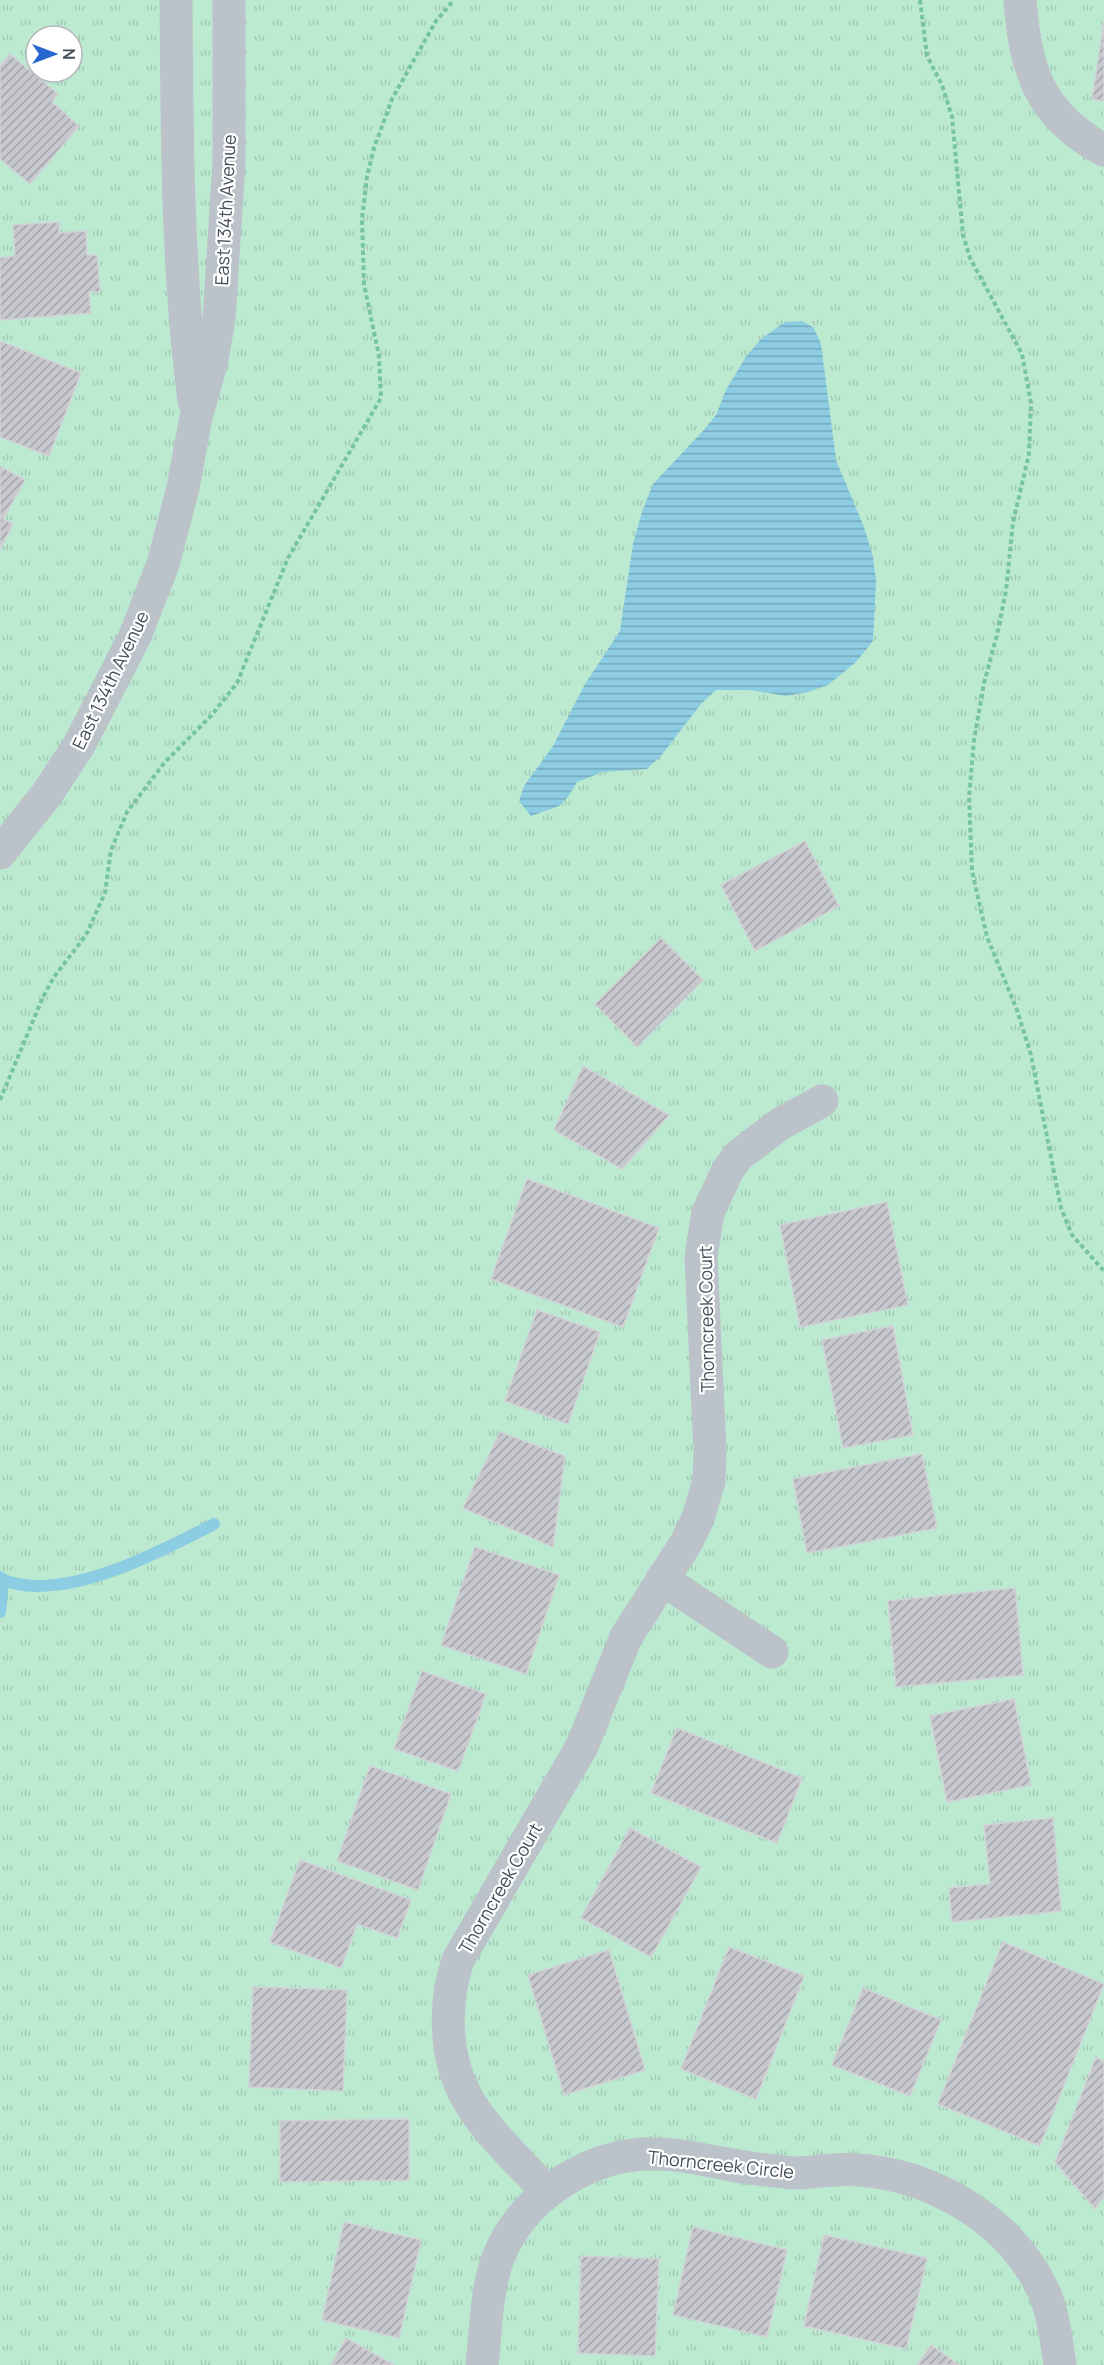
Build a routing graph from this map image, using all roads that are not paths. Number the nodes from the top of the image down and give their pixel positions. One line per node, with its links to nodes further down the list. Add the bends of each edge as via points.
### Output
1 (176, 0): 5 (street, East 134th Avenue, via 180,245 185,333)
2 (229, 0): 5 (street, East 134th Avenue, via 229,163 219,319)
3 (1020, 0): 4 (street, via 1031,73 1044,97 1062,120)
4 (1104, 150)
5 (196, 417): 6 (street, East 134th Avenue, via 163,564 135,636 79,745 47,794)
6 (0, 853)
7 (822, 1101): 8 (street, Thorncreek Court, via 780,1124 738,1156 708,1212 701,1257 709,1481 694,1527)
8 (662, 1579): 9 (street); 10 (street, Thorncreek Court, via 626,1637 582,1746 458,1960 450,1983 448,2020 452,2055 464,2093 478,2116)
9 (772, 1652)
10 (548, 2192): 11 (street, Thorncreek Circle, via 527,2211 498,2259 489,2297); 12 (street, Thorncreek Circle, via 607,2159 643,2154 689,2156 796,2173 856,2169 898,2175 974,2210 1013,2245 1043,2292 1053,2320)
11 (482, 2365)
12 (1060, 2365)

